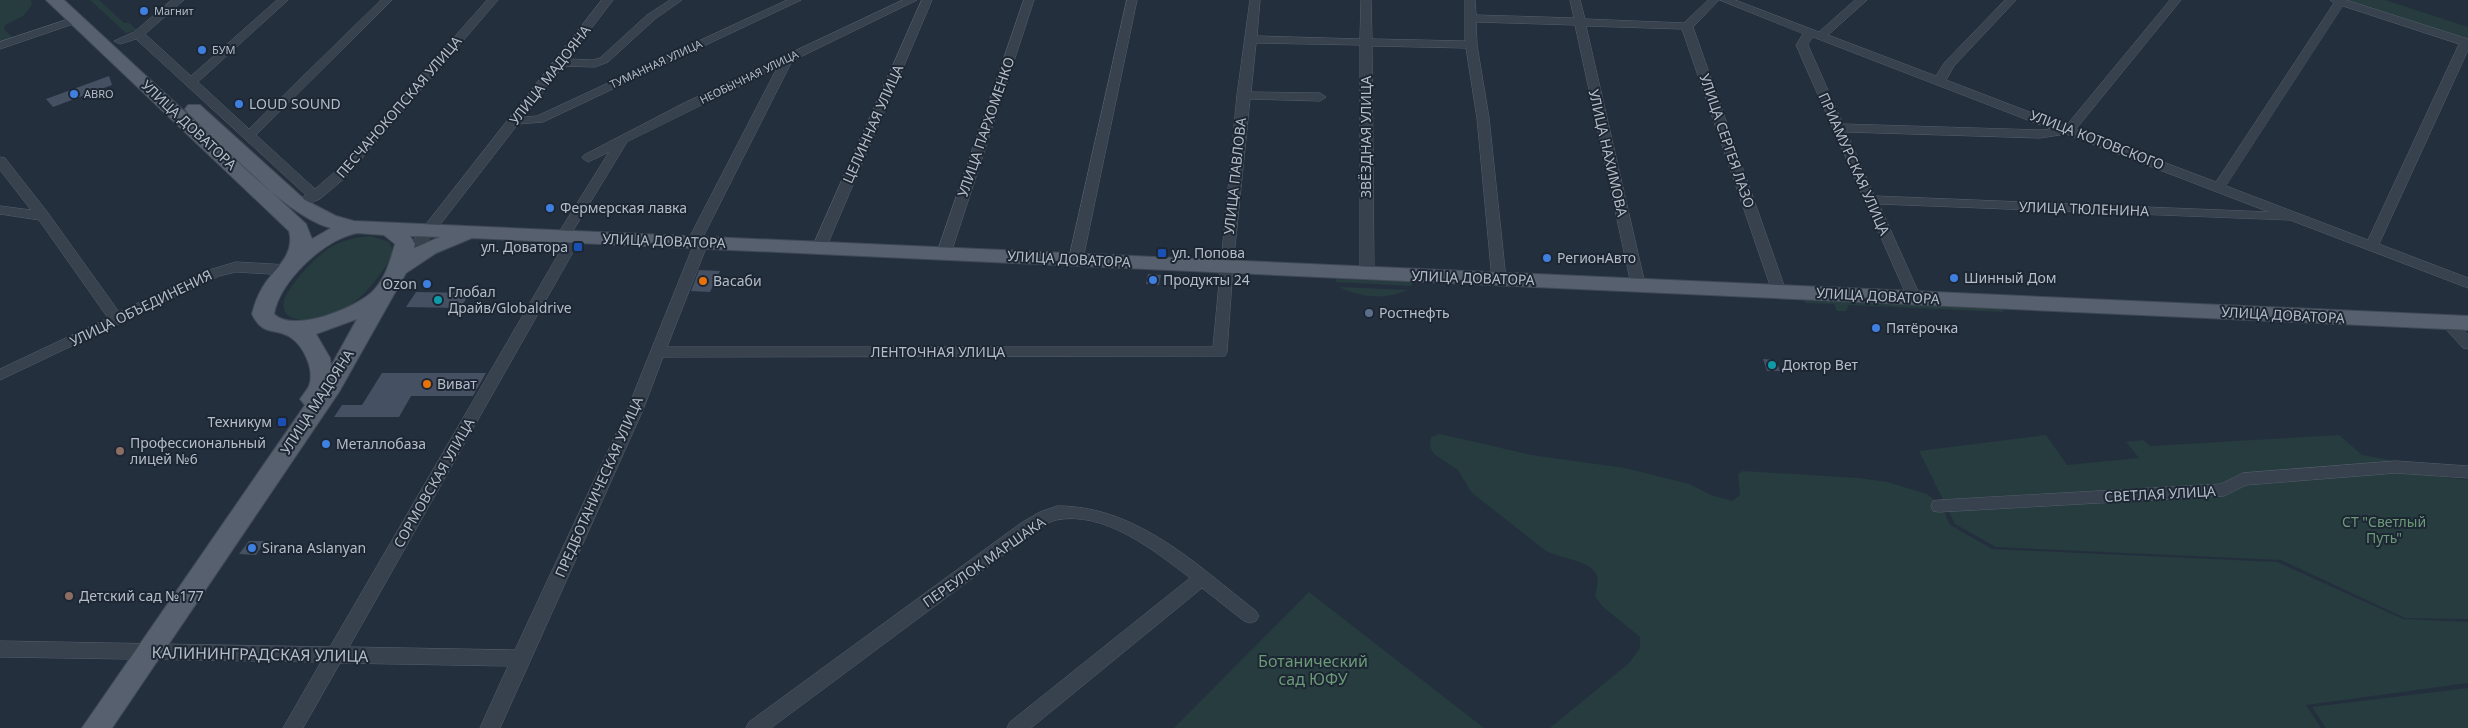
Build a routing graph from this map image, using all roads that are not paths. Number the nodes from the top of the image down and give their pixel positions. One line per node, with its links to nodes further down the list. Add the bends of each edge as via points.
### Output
1 (54, 0): 25 (main road, УЛИЦА ДОВАТОРА)
2 (75, 0): 31 (main road, УЛИЦА ДОВАТОРА)
3 (179, 0): 28 (street)
4 (283, 0): 39 (street)
5 (387, 0): 45 (street)
6 (493, 0): 50 (street, ПЕСЧАНОКОПСКАЯ УЛИЦА, via 342,174)
7 (608, 0): 37 (street, УЛИЦА МАДОЯНА)
8 (677, 0): 37 (street, via 652,17 604,60 595,64)
9 (796, 0): 42 (street, ТУМАННАЯ УЛИЦА, via 538,118)
10 (912, 0): 36 (street, НЕОБЫЧНАЯ УЛИЦА)
11 (927, 0): 63 (street, ЦЕЛИННАЯ УЛИЦА)
12 (1029, 0): 64 (street, УЛИЦА ПАРХОМЕНКО)
13 (1132, 0): 65 (street)
14 (1255, 0): 30 (street, УЛИЦА ПАВЛОВА)
15 (1366, 0): 32 (street, ЗВЁЗДНАЯ УЛИЦА)
16 (1470, 0): 24 (street)
17 (1574, 0): 26 (street, УЛИЦА НАХИМОВА)
18 (1714, 0): 27 (street)
19 (1725, 0): 29 (street, УЛИЦА КОТОВСКОГО)
20 (1862, 0): 29 (street)
21 (2011, 0): 38 (street, via 1949,64)
22 (2176, 0): 44 (street)
23 (2338, 1): 33 (street); 49 (street)
24 (1470, 18): 26 (street); 34 (street)
25 (75, 20): 35 (street); 66 (main road, УЛИЦА ДОВАТОРА, via 299,229 302,240)
26 (1579, 22): 27 (street); 72 (street, УЛИЦА НАХИМОВА)
27 (1687, 26): 73 (street, УЛИЦА СЕРГЕЯ ЛАЗО)
28 (138, 34): 31 (street); 39 (street)
29 (1816, 34): 38 (street, УЛИЦА КОТОВСКОГО); 43 (street, ПРИАМУРСКАЯ УЛИЦА, via 1804,39 1802,45)
30 (1250, 39): 32 (street); 40 (street, УЛИЦА ПАВЛОВА)
31 (120, 41): 52 (main road, УЛИЦА ДОВАТОРА)
32 (1366, 42): 34 (street); 69 (street, ЗВЁЗДНАЯ УЛИЦА)
33 (2467, 43): 62 (street)
34 (1471, 45): 70 (street, via 1483,118)
35 (0, 46)
36 (788, 58): 46 (street, НЕОБЫЧНАЯ УЛИЦА); 61 (street, ПРЕДБОТАНИЧЕСКАЯ УЛИЦА)
37 (560, 62): 42 (street, УЛИЦА МАДОЯНА)
38 (1940, 80): 44 (street, УЛИЦА КОТОВСКОГО)
39 (191, 82): 45 (street)
40 (1243, 95): 41 (street); 67 (street, УЛИЦА ПАВЛОВА)
41 (1320, 97)
42 (514, 121): 58 (street, УЛИЦА МАДОЯНА)
43 (1838, 128): 44 (street, via 2040,134); 51 (street, ПРИАМУРСКАЯ УЛИЦА)
44 (2069, 130): 49 (street, УЛИЦА КОТОВСКОГО)
45 (248, 136): 50 (street)
46 (623, 140): 47 (street, НЕОБЫЧНАЯ УЛИЦА); 60 (street, СОРМОВСКАЯ УЛИЦА)
47 (588, 158)
48 (0, 161): 54 (street)
49 (2219, 187): 55 (street, УЛИЦА КОТОВСКОГО)
50 (315, 196): 52 (street, ПЕСЧАНОКОПСКАЯ УЛИЦА)
51 (1870, 200): 55 (street, УЛИЦА ТЮЛЕНИНА); 75 (street, ПРИАМУРСКАЯ УЛИЦА)
52 (298, 204): 56 (main road, УЛИЦА ДОВАТОРА, via 329,221)
53 (0, 210): 54 (street)
54 (43, 216): 76 (street)
55 (2298, 218): 62 (street, УЛИЦА КОТОВСКОГО)
56 (353, 227): 57 (main road, УЛИЦА ДОВАТОРА); 66 (main road, via 327,238)
57 (386, 228): 58 (main road, УЛИЦА ДОВАТОРА); 68 (main road, via 398,233 405,244)
58 (428, 230): 59 (main road, УЛИЦА ДОВАТОРА); 68 (street, УЛИЦА МАДОЯНА)
59 (479, 233): 60 (main road, УЛИЦА ДОВАТОРА); 68 (main road, УЛИЦА ДОВАТОРА, via 434,246)
60 (569, 237): 61 (main road, УЛИЦА ДОВАТОРА); 89 (street, СОРМОВСКАЯ УЛИЦА)
61 (697, 242): 63 (main road, УЛИЦА ДОВАТОРА); 80 (street, ПРЕДБОТАНИЧЕСКАЯ УЛИЦА)
62 (2372, 245): 71 (street, УЛИЦА КОТОВСКОГО)
63 (819, 248): 64 (main road, УЛИЦА ДОВАТОРА)
64 (944, 253): 65 (main road, УЛИЦА ДОВАТОРА)
65 (1076, 258): 67 (main road, УЛИЦА ДОВАТОРА)
66 (292, 265): 76 (street, УЛИЦА ОБЪЕДИНЕНИЯ, via 227,268); 78 (main road, via 265,301 263,314 276,326)
67 (1226, 266): 69 (main road, УЛИЦА ДОВАТОРА); 81 (street, УЛИЦА ПАВЛОВА)
68 (399, 268): 74 (main road, УЛИЦА МАДОЯНА)
69 (1367, 274): 70 (main road, УЛИЦА ДОВАТОРА)
70 (1499, 279): 72 (main road, УЛИЦА ДОВАТОРА)
71 (2468, 282)
72 (1638, 284): 73 (main road, УЛИЦА ДОВАТОРА)
73 (1779, 291): 75 (main road, УЛИЦА ДОВАТОРА)
74 (381, 296): 78 (main road, via 334,320); 88 (main road, УЛИЦА МАДОЯНА, via 331,386)
75 (1914, 298): 77 (main road, УЛИЦА ДОВАТОРА)
76 (117, 320): 82 (street, УЛИЦА ОБЪЕДИНЕНИЯ)
77 (2458, 323): 79 (street)
78 (296, 330): 88 (main road, УЛИЦА МАДОЯНА, via 315,349 321,386)
79 (2468, 344)
80 (657, 352): 81 (street, ЛЕНТОЧНАЯ УЛИЦА); 90 (street, ПРЕДБОТАНИЧЕСКАЯ УЛИЦА, via 631,419)
81 (1220, 352)
82 (0, 375)
83 (2468, 472): 84 (street, СВЕТЛАЯ УЛИЦА, via 2396,467 2243,479 2224,490)
84 (1939, 506)
85 (1201, 579): 86 (street, ПЕРЕУЛОК МАРШАКА); 95 (street, ПЕРЕУЛОК МАРШАКА, via 1142,536 1119,524 1088,514 1056,513 1027,528); 96 (street)
86 (1250, 616)
87 (0, 649): 88 (street, КАЛИНИНГРАДСКАЯ УЛИЦА)
88 (142, 652): 89 (street, КАЛИНИНГРАДСКАЯ УЛИЦА); 91 (main road, УЛИЦА МАДОЯНА); 92 (main road, УЛИЦА МАДОЯНА)
89 (336, 655): 90 (street, КАЛИНИНГРАДСКАЯ УЛИЦА); 93 (street, СОРМОВСКАЯ УЛИЦА)
90 (520, 658): 94 (street, ПРЕДБОТАНИЧЕСКАЯ УЛИЦА)
91 (82, 728)
92 (96, 728)
93 (293, 728)
94 (490, 728)
95 (756, 728)
96 (1017, 728)

